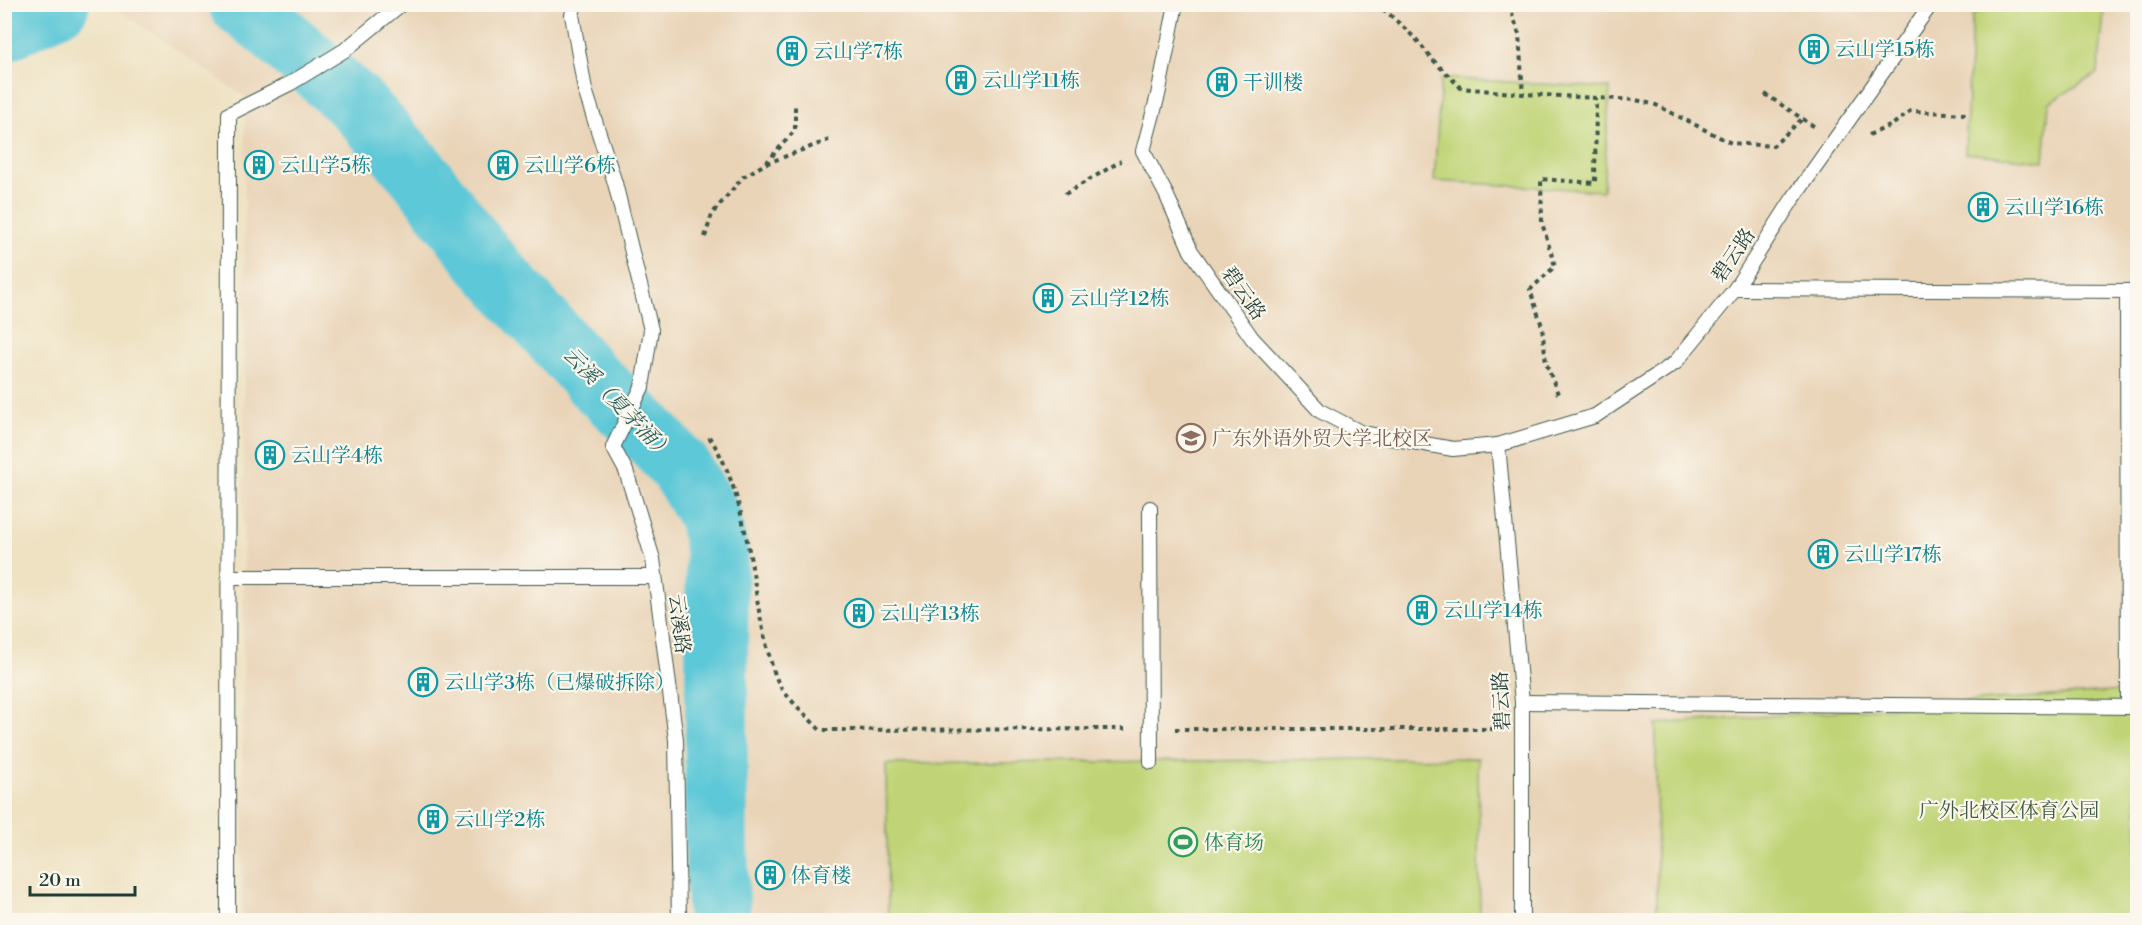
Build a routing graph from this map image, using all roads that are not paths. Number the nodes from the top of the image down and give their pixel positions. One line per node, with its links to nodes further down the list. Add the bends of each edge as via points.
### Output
1 (401, 4): 9 (lane, via 345,50 229,114)
2 (575, 4): 10 (lane, 云溪路, via 572,15 585,90 615,183 651,330 642,387 614,447 626,471)
3 (1176, 4): 7 (lane, 碧云路, via 1143,151 1191,251 1252,338 1320,411 1362,433 1454,449)
4 (1931, 4): 5 (lane, 碧云路, via 1792,200)
5 (1735, 289): 6 (lane); 7 (lane, 碧云路, via 1675,363 1595,416)
6 (2132, 291): 12 (lane)
7 (1498, 445): 11 (lane, 碧云路)
8 (1150, 508): 13 (lane)
9 (229, 577): 10 (lane); 14 (lane)
10 (655, 577): 15 (lane, 云溪路, via 676,740)
11 (1522, 702): 12 (lane); 16 (lane, 碧云路)
12 (2133, 707)
13 (1151, 762)
14 (228, 921)
15 (679, 921)
16 (1522, 921)

